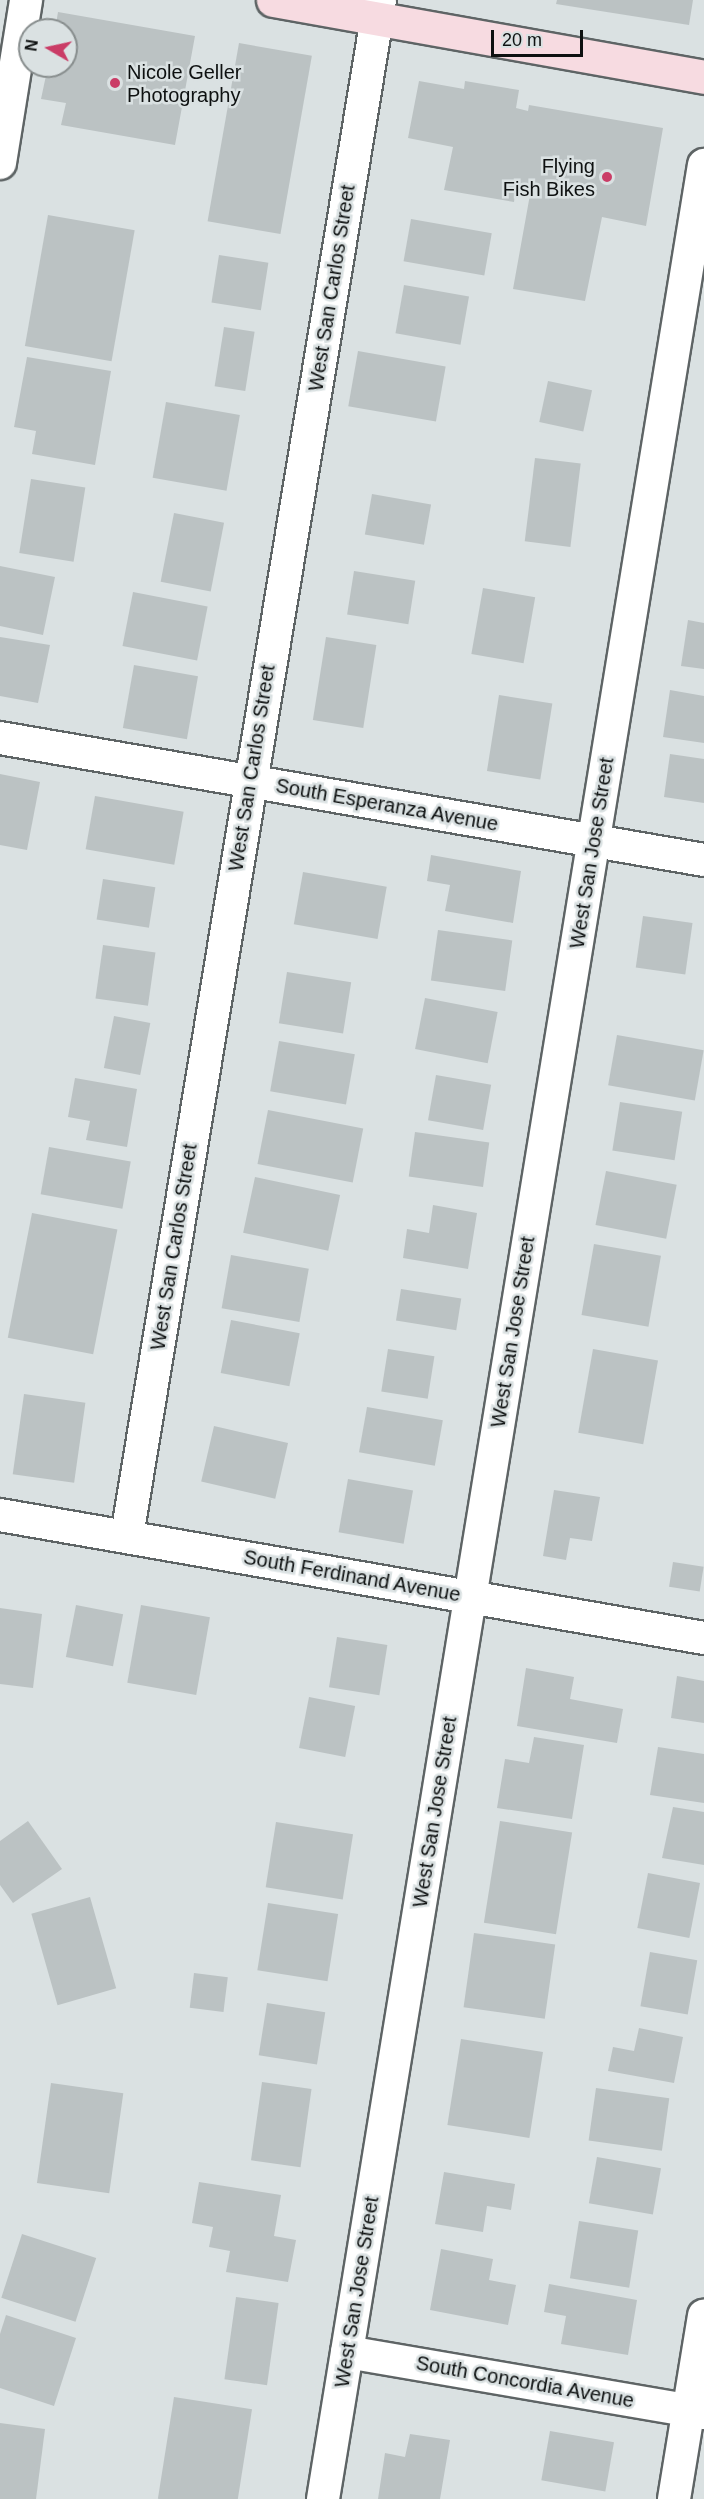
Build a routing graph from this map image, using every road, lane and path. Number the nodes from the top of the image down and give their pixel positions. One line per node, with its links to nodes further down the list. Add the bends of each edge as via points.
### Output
1 (26, 0): 5 (street)
2 (273, 0): 3 (street)
3 (378, 9): 4 (street); 8 (street, West San Carlos Street)
4 (704, 77)
5 (0, 163)
6 (704, 165): 9 (street, West San Jose Street)
7 (0, 738): 8 (street, South Esperanza Avenue)
8 (250, 781): 9 (street, South Esperanza Avenue); 12 (street, West San Carlos Street)
9 (594, 840): 10 (street, South Esperanza Avenue); 13 (street, West San Jose Street)
10 (704, 860)
11 (0, 1515): 12 (street, South Ferdinand Avenue)
12 (127, 1536): 13 (street, South Ferdinand Avenue)
13 (470, 1597): 14 (street, South Ferdinand Avenue); 16 (street, West San Jose Street)
14 (704, 1638)
15 (704, 2315): 17 (street)
16 (347, 2352): 17 (street, South Concordia Avenue); 18 (street, West San Jose Street)
17 (696, 2411): 19 (street)
18 (323, 2499)
19 (674, 2499)

